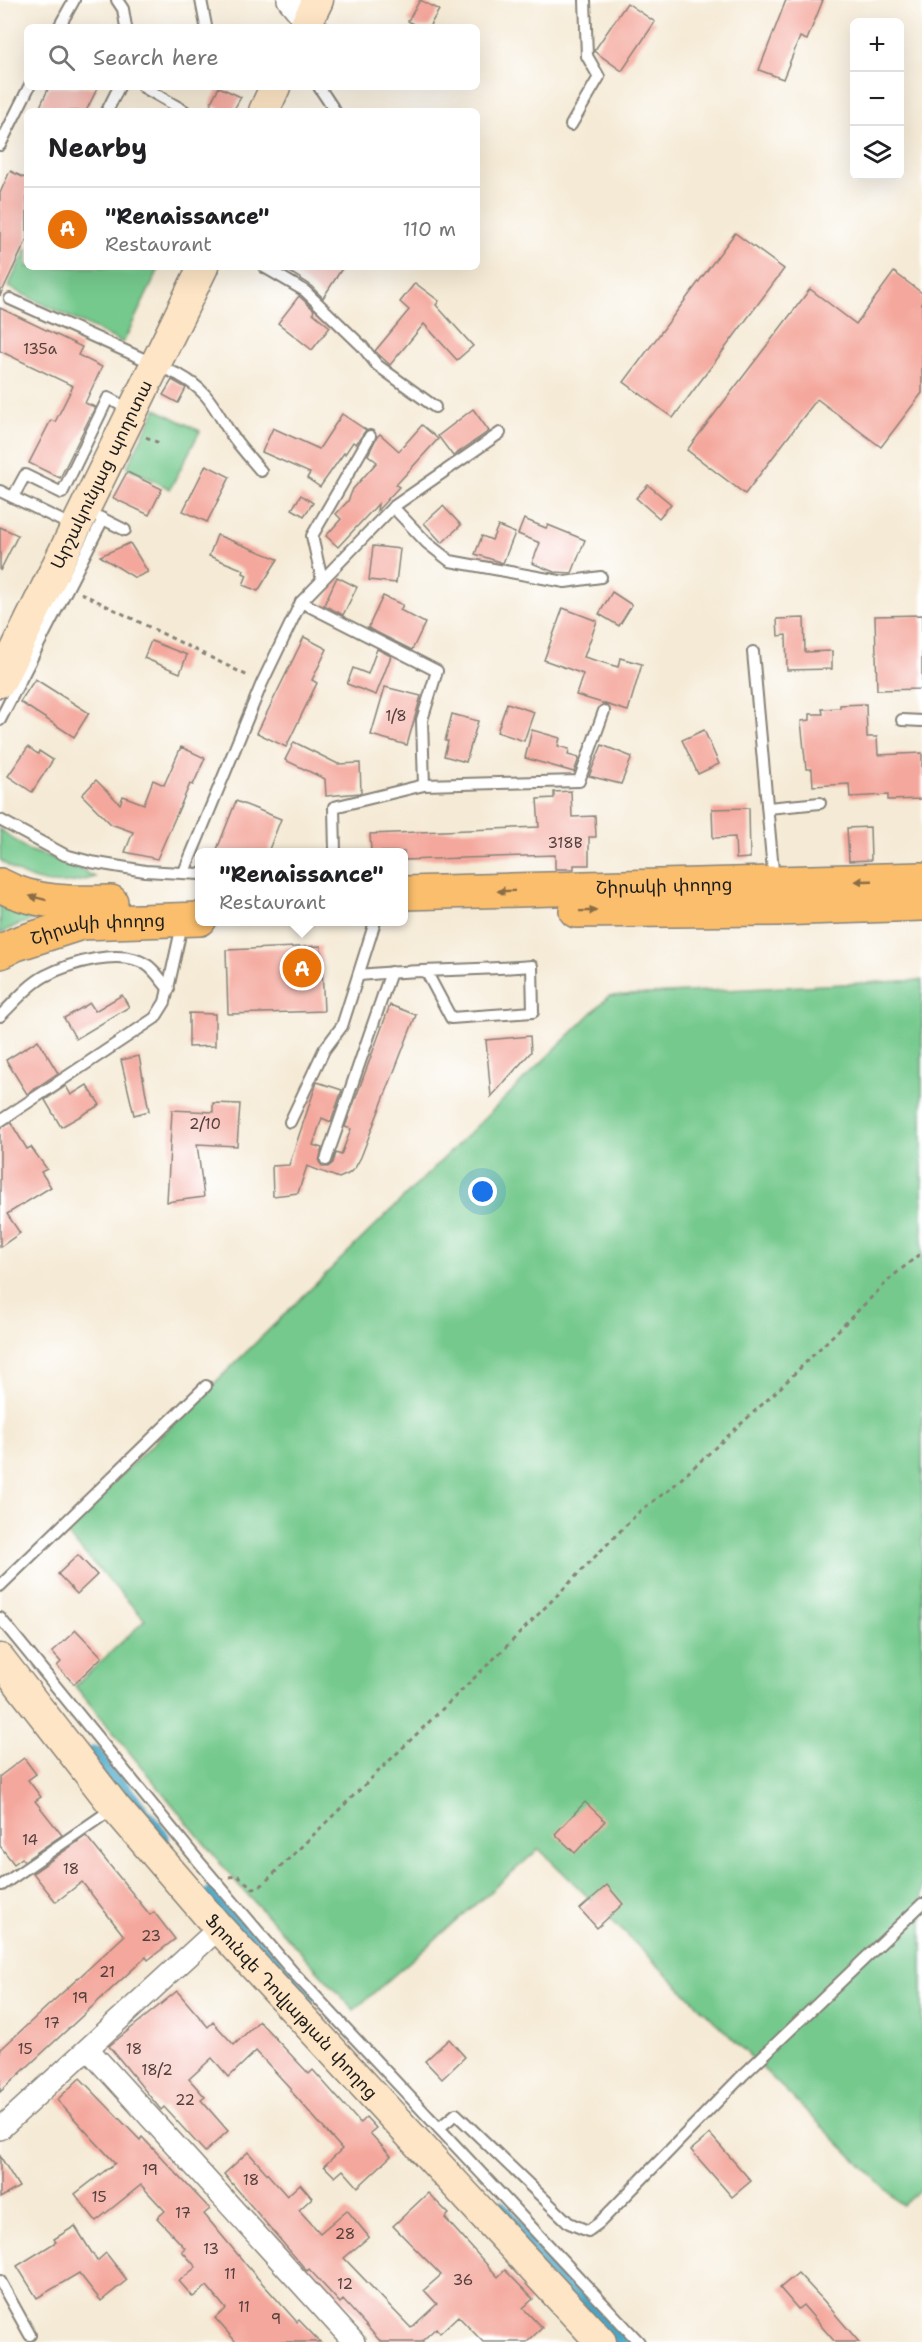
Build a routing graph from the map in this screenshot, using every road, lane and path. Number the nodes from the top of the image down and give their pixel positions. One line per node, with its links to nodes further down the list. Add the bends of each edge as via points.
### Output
1 (74, 0): 8 (lane)
2 (117, 0): 9 (lane)
3 (201, 0): 10 (lane)
4 (288, 0): 7 (street)
5 (331, 0): 7 (street)
6 (585, 0): 22 (lane, via 587,56 599,77)
7 (312, 21)
8 (61, 24)
9 (126, 24)
10 (206, 24)
11 (27, 90): 23 (lane)
12 (118, 90): 17 (lane)
13 (148, 90): 18 (lane)
14 (274, 90): 19 (street)
15 (288, 90): 20 (street)
16 (321, 90): 21 (lane)
17 (109, 108)
18 (180, 108)
19 (265, 108)
20 (279, 108)
21 (333, 108)
22 (571, 125)
23 (3, 130): 24 (lane)
24 (0, 145)
25 (187, 270): 29 (street, Արշակունյաց պողոտա)
26 (201, 270): 29 (street, Արշակունյաց պողոտա)
27 (269, 270): 31 (lane, via 305,291 377,365)
28 (10, 299): 29 (lane)
29 (149, 363): 30 (street, Արշակունյաց պողոտա); 34 (lane, via 198,386); 38 (street, Արշակունյաց պողոտա)
30 (121, 405): 36 (lane, via 108,398 62,493 25,475); 38 (street, Արշակունյաց պողոտա)
31 (435, 407)
32 (500, 433): 37 (lane)
33 (370, 435): 41 (lane, via 312,536)
34 (261, 471)
35 (0, 490): 36 (lane)
36 (12, 496): 38 (lane)
37 (393, 507): 40 (lane, via 450,561 565,582); 41 (lane)
38 (82, 519): 39 (lane); 42 (lane); 44 (street, Արշակունյաց պողոտա); 46 (street, Արշակունյաց պողոտա)
39 (125, 530)
40 (601, 577)
41 (322, 580): 43 (lane)
42 (69, 586): 47 (path); 49 (lane)
43 (301, 602): 47 (lane); 52 (lane, via 437,671 422,720)
44 (0, 651)
45 (753, 652): 54 (lane)
46 (0, 682)
47 (262, 683): 56 (lane)
48 (604, 711): 52 (lane, via 579,781)
49 (0, 720)
50 (902, 720): 51 (lane)
51 (922, 721)
52 (424, 785): 57 (lane, via 334,807)
53 (820, 803): 54 (lane)
54 (768, 808): 59 (lane)
55 (0, 820): 62 (lane, via 64,855 145,871)
56 (209, 848)
57 (335, 848)
58 (922, 879): 59 (highway, Շիրակի փողոց, one-way to 59)
59 (774, 884): 61 (highway, Շիրակի փողոց, one-way to 61)
60 (0, 885): 62 (highway, Շիրակի փողոց, one-way to 60, via 53,902)
61 (408, 893)
62 (192, 902): 66 (highway, Շիրակի փողոց, via 81,923); 70 (lane)
63 (922, 904): 64 (highway, Շիրակի փողոց, one-way to 63)
64 (408, 913)
65 (374, 926): 69 (lane)
66 (0, 952)
67 (426, 971): 67 (lane, via 532,966 533,1012 451,1018); 68 (lane)
68 (391, 972): 69 (lane); 74 (lane)
69 (360, 975): 73 (lane, via 342,1026 324,1050)
70 (169, 989): 71 (lane, via 147,965 129,958 96,958 43,977); 72 (lane, via 155,1018 143,1028)
71 (0, 1016)
72 (0, 1121)
73 (290, 1122)
74 (326, 1160)
75 (922, 1252): 82 (path, via 678,1482 641,1510 260,1887 253,1888 238,1876 225,1877)
76 (206, 1386): 77 (lane)
77 (0, 1586)
78 (0, 1618): 81 (lane)
79 (0, 1659): 80 (street, Ֆրունզե Դովլաթյան փողոց)
80 (115, 1807): 81 (street, Ֆրունզե Դովլաթյան փողոց); 83 (lane)
81 (190, 1871): 82 (lane); 85 (street, Ֆրունզե Դովլաթյան փողոց)
82 (217, 1883): 87 (lane, via 292,1971)
83 (2, 1885)
84 (922, 1904): 87 (lane, via 742,2076 588,2231 569,2223 456,2114)
85 (219, 1928): 86 (street); 92 (street, Ֆրունզե Դովլաթյան փողոց)
86 (88, 2049): 88 (street); 91 (street)
87 (439, 2128): 93 (lane)
88 (0, 2129)
89 (0, 2281): 90 (lane)
90 (30, 2335)
91 (354, 2342)
92 (601, 2342)
93 (639, 2342)

